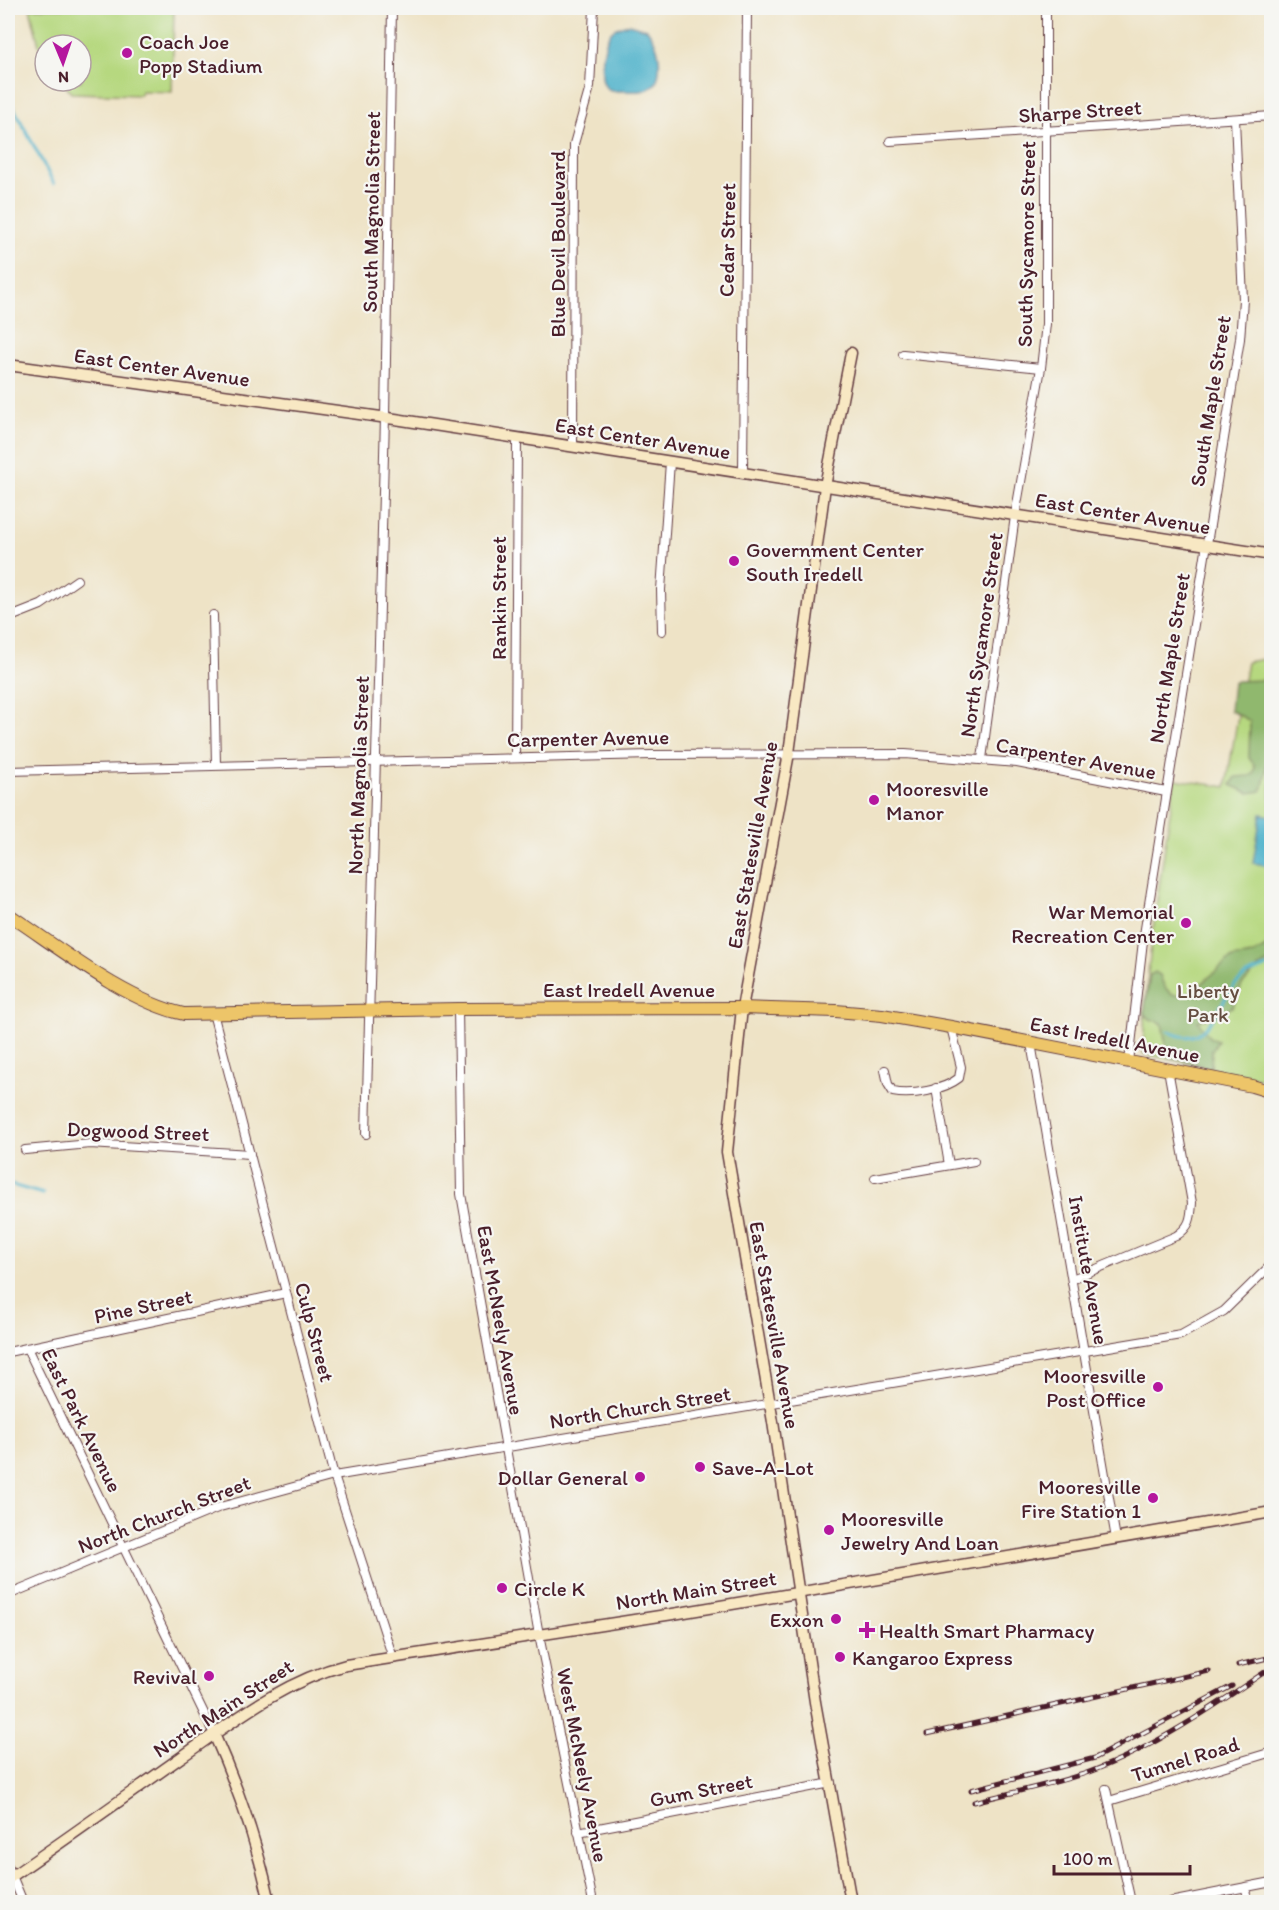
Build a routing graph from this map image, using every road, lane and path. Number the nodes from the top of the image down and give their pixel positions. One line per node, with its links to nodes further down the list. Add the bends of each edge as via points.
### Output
1 (392, 8): 13 (street, South Magnolia Street)
2 (594, 8): 15 (street, Blue Devil Boulevard, via 590,87 574,144)
3 (747, 8): 17 (street, Cedar Street)
4 (1046, 8): 7 (street, South Sycamore Street)
5 (1272, 116): 6 (street, Sharpe Street)
6 (1235, 119): 7 (street, Sharpe Street); 20 (street, South Maple Street, via 1243,300 1240,339)
7 (1045, 132): 8 (street, Sharpe Street); 12 (street, South Sycamore Street, via 1046,324)
8 (890, 141)
9 (851, 354): 18 (street, East Statesville Avenue)
10 (903, 354): 12 (street)
11 (8, 365): 13 (street, East Center Avenue)
12 (1041, 368): 19 (street, South Sycamore Street)
13 (386, 417): 14 (street, East Center Avenue); 29 (street, North Magnolia Street)
14 (518, 438): 15 (street, East Center Avenue); 27 (street, Rankin Street)
15 (573, 447): 16 (street, East Center Avenue)
16 (670, 462): 17 (street, East Center Avenue); 25 (street)
17 (743, 473): 18 (street, East Center Avenue)
18 (825, 486): 19 (street, East Center Avenue); 26 (street, East Statesville Avenue)
19 (1015, 516): 20 (street, East Center Avenue); 28 (street, North Sycamore Street)
20 (1205, 545): 21 (street, East Center Avenue); 32 (street, North Maple Street)
21 (1272, 555)
22 (77, 580): 24 (street, via 41,605)
23 (213, 615): 30 (street)
24 (8, 618)
25 (662, 631)
26 (789, 753): 27 (street, Carpenter Avenue); 28 (street, Carpenter Avenue); 35 (street, East Statesville Avenue)
27 (515, 758): 29 (street, Carpenter Avenue)
28 (982, 759): 32 (street, Carpenter Avenue)
29 (376, 761): 30 (street, Carpenter Avenue); 36 (street, North Magnolia Street)
30 (216, 765): 31 (street, Carpenter Avenue)
31 (8, 771)
32 (1166, 792): 40 (street, North Maple Street, via 1143,941)
33 (8, 914): 37 (main road, East Iredell Avenue, via 135,997 160,1009 184,1014)
34 (458, 1008): 35 (main road, East Iredell Avenue); 36 (main road, East Iredell Avenue); 58 (street, East McNeely Avenue, via 461,1194)
35 (742, 1008): 38 (main road, East Iredell Avenue, via 882,1015); 57 (street, East Statesville Avenue, via 727,1152)
36 (369, 1010): 37 (main road, East Iredell Avenue); 45 (street, North Magnolia Street)
37 (213, 1013): 47 (street, Culp Street)
38 (951, 1027): 39 (main road, East Iredell Avenue); 43 (street, via 961,1067 950,1086)
39 (1031, 1043): 40 (main road, East Iredell Avenue); 52 (street, Institute Avenue)
40 (1130, 1062): 41 (main road, East Iredell Avenue)
41 (1168, 1069): 44 (main road, East Iredell Avenue); 52 (street, via 1192,1203 1191,1220 1186,1230 1176,1236)
42 (885, 1070): 43 (street, via 893,1092)
43 (936, 1088): 49 (street)
44 (1272, 1092)
45 (366, 1134)
46 (25, 1150): 47 (street, Dogwood Street, via 90,1144)
47 (250, 1154): 53 (street, Culp Street)
48 (974, 1161): 49 (street)
49 (949, 1165): 50 (street)
50 (875, 1178)
51 (1272, 1264): 56 (street, North Church Street, via 1224,1311 1196,1329 1173,1337)
52 (1072, 1279): 56 (street, Institute Avenue)
53 (286, 1293): 54 (street, Pine Street); 59 (street, Culp Street)
54 (27, 1348): 55 (street, Pine Street); 62 (street, East Park Avenue)
55 (8, 1352)
56 (1084, 1352): 57 (street, North Church Street); 61 (street, Institute Avenue)
57 (770, 1404): 58 (street, North Church Street); 63 (street, East Statesville Avenue)
58 (506, 1447): 59 (street, North Church Street); 65 (street, East McNeely Avenue)
59 (334, 1476): 62 (street, North Church Street, via 220,1507); 66 (street, Culp Street)
60 (1272, 1512): 61 (street, North Main Street)
61 (1116, 1539): 63 (street, North Main Street)
62 (123, 1546): 64 (street, North Church Street); 67 (street, East Park Avenue)
63 (800, 1592): 65 (street, North Main Street); 69 (street, East Statesville Avenue)
64 (8, 1595)
65 (539, 1635): 66 (street, North Main Street); 72 (street, West McNeely Avenue)
66 (393, 1658): 67 (street, North Main Street, via 314,1673)
67 (214, 1734): 73 (street, North Main Street); 77 (street, via 245,1807)
68 (1272, 1752): 71 (street, Tunnel Road)
69 (831, 1783): 72 (street, Gum Street); 79 (street, East Statesville Avenue)
70 (1106, 1789): 71 (street)
71 (1109, 1801): 80 (street)
72 (578, 1832): 78 (street, West McNeely Avenue)
73 (9, 1874): 76 (street)
74 (1272, 1882): 75 (street)
75 (1246, 1887): 81 (street); 82 (street)
76 (23, 1902)
77 (270, 1902)
78 (593, 1902)
79 (851, 1902)
80 (1131, 1902)
81 (1170, 1902)
82 (1248, 1902)

